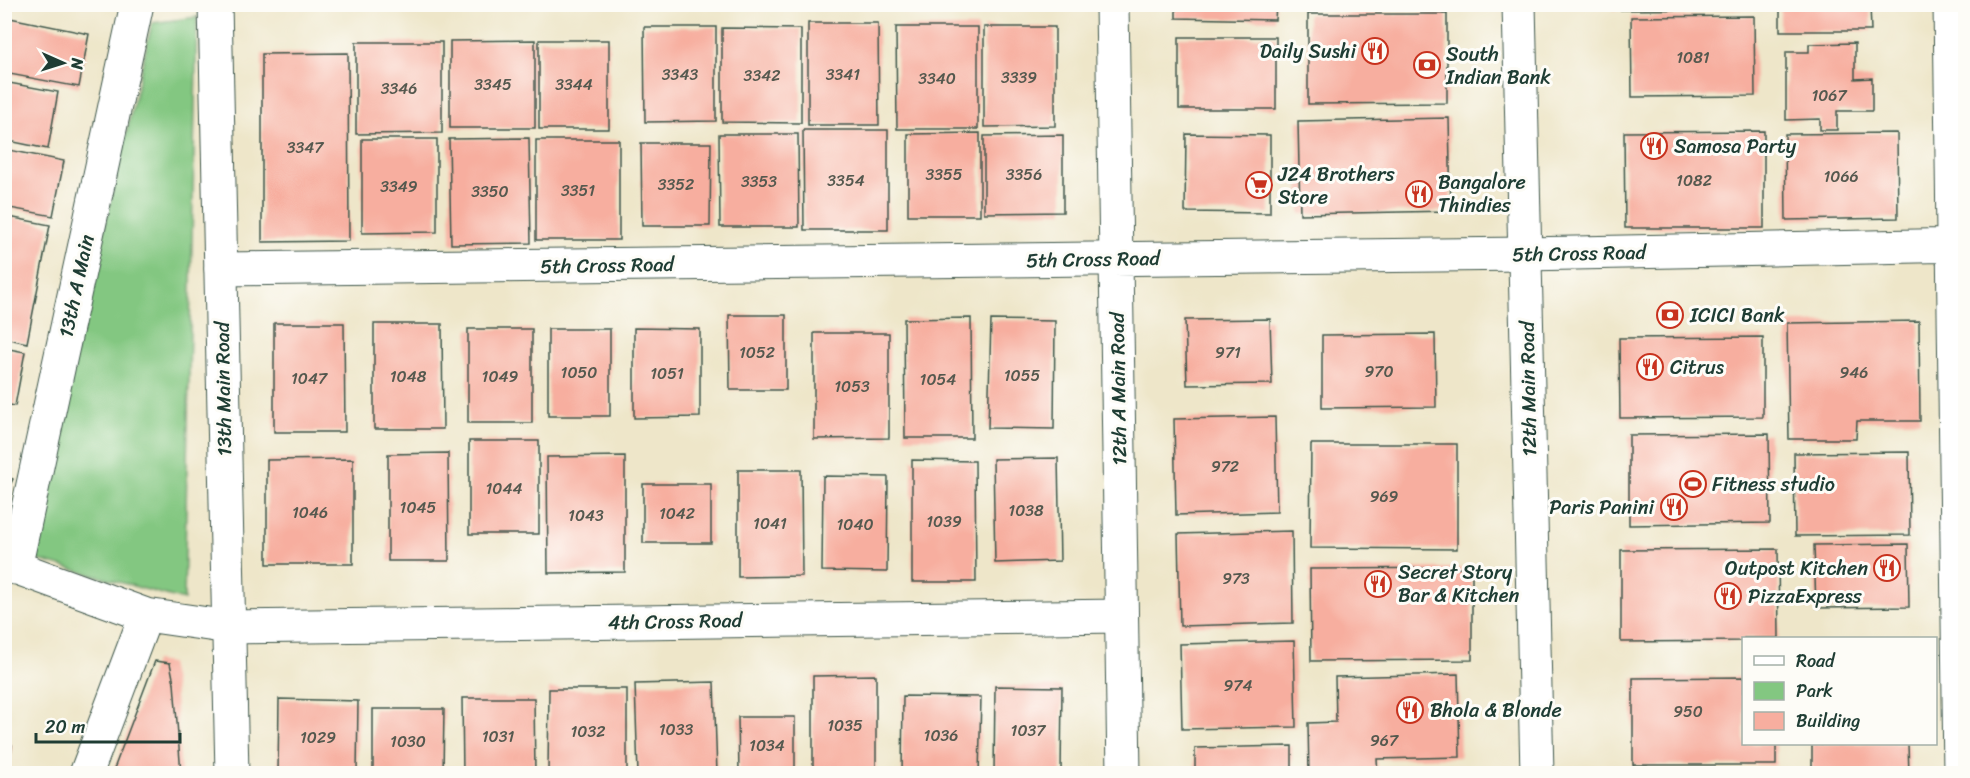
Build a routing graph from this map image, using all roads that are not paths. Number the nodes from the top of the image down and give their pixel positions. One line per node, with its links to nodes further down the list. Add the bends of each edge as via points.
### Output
1 (137, 4): 10 (street, 13th A Main)
2 (215, 4): 9 (street, 13th Main Road)
3 (1112, 4): 8 (street, 12th A Main Road)
4 (1519, 4): 7 (street, 12th Main Road)
5 (1950, 4): 6 (street)
6 (1959, 245): 7 (street, 5th Cross Road); 11 (street)
7 (1525, 254): 8 (street, 5th Cross Road); 18 (street, 12th Main Road)
8 (1116, 259): 9 (street, 5th Cross Road); 13 (street, 12th A Main Road)
9 (221, 269): 14 (street, 13th Main Road)
10 (10, 566): 12 (street, 4th Cross Road)
11 (1962, 610): 19 (street)
12 (146, 615): 14 (street, 4th Cross Road); 15 (street)
13 (1121, 615): 14 (street, 4th Cross Road); 17 (street, 12th A Main Road)
14 (228, 627): 16 (street, 13th Main Road)
15 (86, 774)
16 (232, 774)
17 (1124, 774)
18 (1537, 774)
19 (1960, 774)

